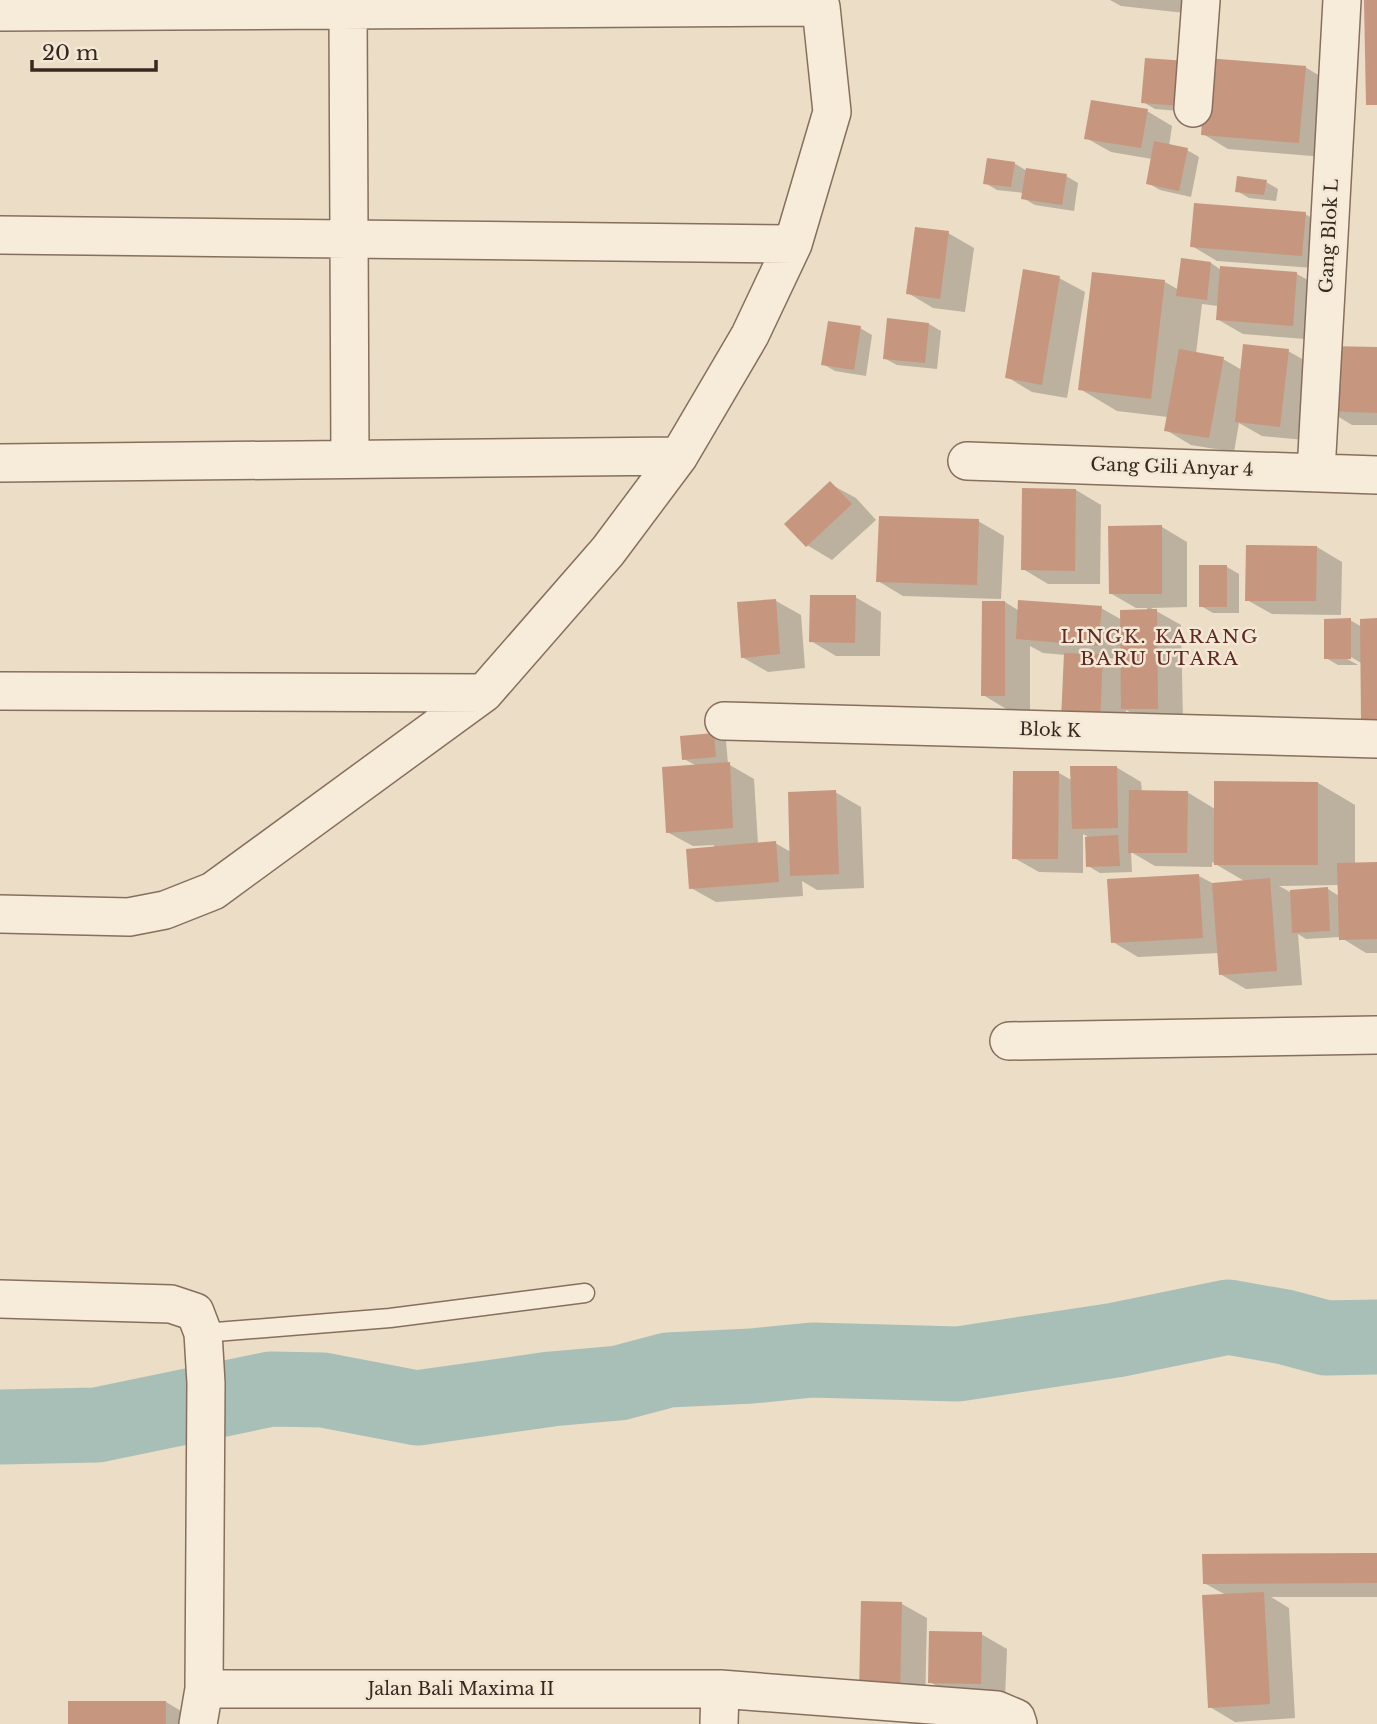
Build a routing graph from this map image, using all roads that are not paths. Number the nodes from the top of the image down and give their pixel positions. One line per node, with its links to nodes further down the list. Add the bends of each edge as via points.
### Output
1 (1201, 0): 5 (street)
2 (1342, 0): 13 (street, Gang Blok L)
3 (348, 9): 4 (street); 7 (street); 8 (street, via 821,7 832,112)
4 (0, 12)
5 (1193, 108)
6 (0, 235): 7 (street)
7 (349, 239): 8 (street); 10 (street)
8 (793, 244): 9 (street, via 750,335)
9 (679, 456): 10 (street); 16 (street, via 608,551)
10 (350, 459): 12 (street)
11 (967, 461): 13 (street, Gang Gili Anyar 4)
12 (0, 463)
13 (1315, 472): 14 (street, Gang Gili Anyar 4)
14 (1377, 475)
15 (0, 691): 16 (street)
16 (484, 693): 19 (street, via 212,891 164,910 129,917)
17 (724, 721): 18 (street, Blok K)
18 (1377, 739)
19 (0, 914)
20 (1377, 1035): 21 (street)
21 (1009, 1041)
22 (585, 1293): 24 (lane, via 390,1318)
23 (0, 1299): 24 (street, via 171,1304 195,1312)
24 (203, 1333): 25 (street, via 207,1440)
25 (201, 1707): 26 (street, Jalan Bali Maxima II)
26 (720, 1707): 27 (street, Jalan Bali Maxima II, via 997,1710 1016,1718)
27 (1018, 1724)

